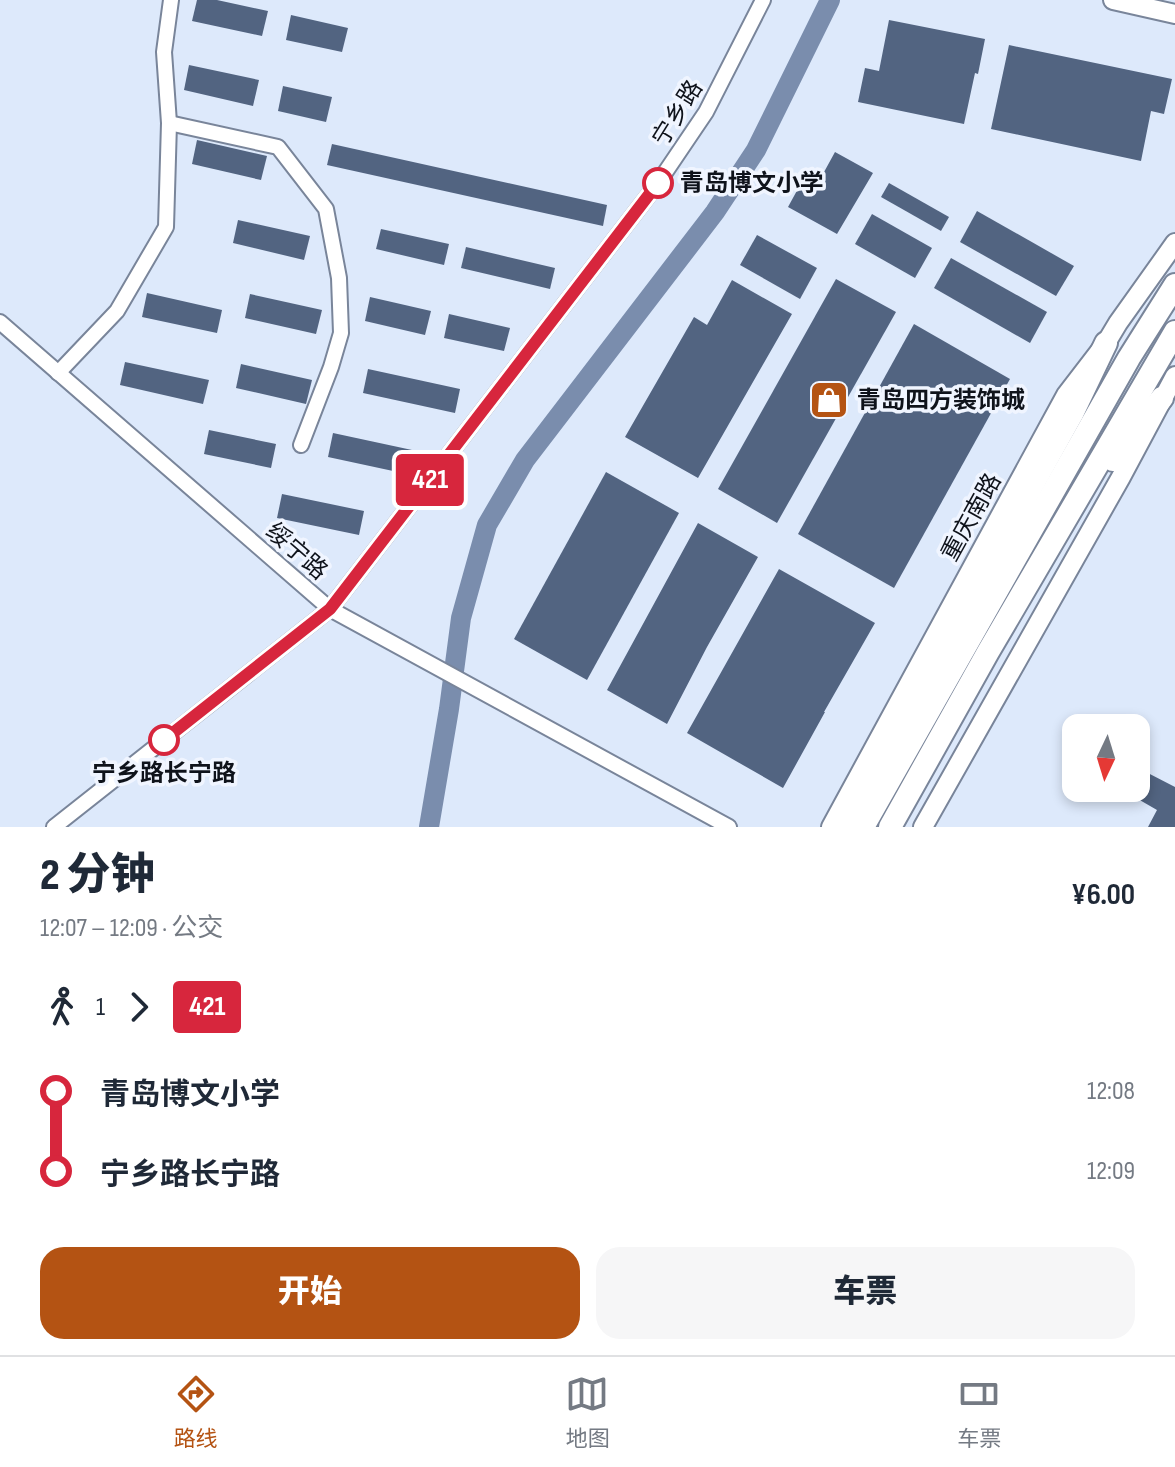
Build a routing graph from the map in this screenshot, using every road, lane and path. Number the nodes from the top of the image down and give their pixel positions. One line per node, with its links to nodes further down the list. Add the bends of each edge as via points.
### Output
1 (171, 0): 5 (street, via 164,52)
2 (763, 0): 15 (street, 宁乡路, via 706,112 658,183)
3 (1113, 0): 4 (main road)
4 (1175, 14)
5 (169, 123): 11 (street, via 166,227 117,311); 14 (street, via 278,147 326,209 339,278 341,333)
6 (1175, 243): 10 (main road, 重庆南路)
7 (1175, 285): 20 (highway)
8 (0, 322): 11 (street, 绥宁路)
9 (1175, 332): 21 (highway)
10 (1106, 343): 18 (main road, 重庆南路, via 1066,395); 19 (highway, via 1072,414)
11 (58, 373): 15 (street, 绥宁路)
12 (1175, 376): 13 (main road)
13 (1162, 398): 22 (highway, via 1114,457); 23 (main road)
14 (301, 445)
15 (330, 609): 16 (street, 宁乡路); 17 (street, 绥宁路)
16 (54, 827)
17 (729, 827)
18 (831, 827)
19 (842, 827)
20 (863, 827)
21 (890, 827)
22 (906, 827)
23 (923, 827)

